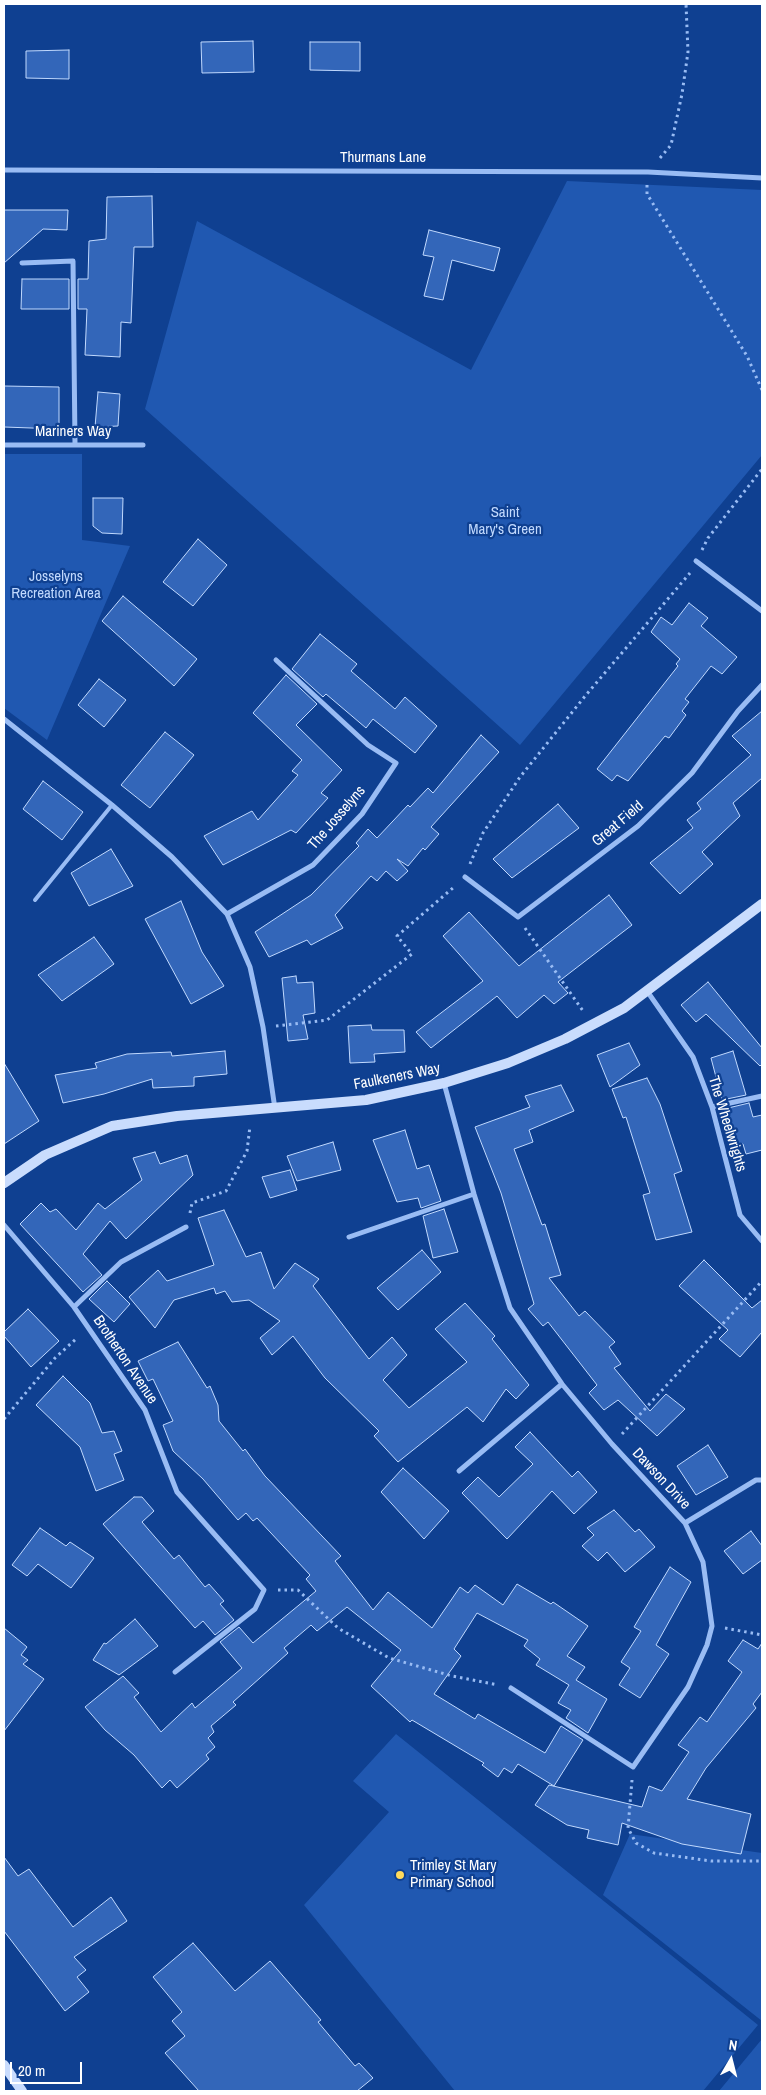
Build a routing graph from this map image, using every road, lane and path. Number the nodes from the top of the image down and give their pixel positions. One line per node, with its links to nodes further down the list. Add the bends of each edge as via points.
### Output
1 (686, 4): 3 (path, via 688,52 671,145)
2 (4, 170): 3 (street, Thurmans Lane)
3 (648, 172): 4 (street, Thurmans Lane); 6 (path, via 647,194 747,356)
4 (762, 178)
5 (22, 263): 7 (street, via 73,261)
6 (762, 390)
7 (75, 444): 8 (street, Mariners Way); 9 (street, Mariners Way)
8 (4, 445)
9 (143, 445)
10 (762, 469): 11 (path, via 708,538)
11 (696, 560): 12 (street); 17 (path, via 689,574 520,777 483,833)
12 (762, 611)
13 (276, 660): 20 (street, The Josselyns, via 368,745 396,763 362,814 313,865)
14 (762, 685): 21 (street, Great Field, via 692,772 638,826)
15 (4, 719): 16 (street)
16 (112, 804): 18 (lane); 20 (street, via 172,857)
17 (465, 877): 21 (street); 24 (path, via 397,936 412,954 327,1020)
18 (35, 900)
19 (762, 904): 22 (street, Faulkeners Way)
20 (227, 914): 24 (street, via 250,967)
21 (518, 917): 23 (path)
22 (646, 991): 23 (street, Faulkeners Way, via 624,1008); 27 (street, The Wheelwrights, via 693,1057)
23 (592, 1024): 25 (street, Faulkeners Way, via 565,1039 508,1062)
24 (263, 1027): 28 (street)
25 (444, 1083): 28 (street, Faulkeners Way, via 366,1100); 31 (street, Dawson Drive)
26 (762, 1096): 27 (street)
27 (712, 1107): 35 (street, The Wheelwrights, via 740,1215)
28 (275, 1109): 29 (street, Faulkeners Way)
29 (253, 1111): 30 (street, Faulkeners Way, via 177,1116 112,1126 45,1155); 33 (path, via 247,1152 226,1191 192,1203)
30 (4, 1183)
31 (474, 1194): 34 (street); 39 (street, Dawson Drive, via 510,1308)
32 (4, 1225): 37 (street, Brotherton Avenue)
33 (186, 1227): 37 (street, via 120,1262)
34 (349, 1237)
35 (762, 1241)
36 (762, 1282): 41 (path)
37 (74, 1307): 38 (street, Brotherton Avenue)
38 (89, 1328): 40 (path, via 55,1358); 45 (street, Brotherton Avenue, via 146,1410 177,1492)
39 (562, 1384): 41 (street, Dawson Drive); 42 (street)
40 (4, 1419)
41 (612, 1444): 44 (street, Dawson Drive)
42 (459, 1471)
43 (762, 1480): 44 (street, via 756,1480)
44 (685, 1523): 46 (street, Dawson Drive, via 703,1562)
45 (264, 1590): 48 (street, via 255,1609); 49 (path, via 298,1590 338,1628 389,1658)
46 (712, 1626): 47 (path); 50 (street, Dawson Drive, via 688,1688)
47 (762, 1635)
48 (175, 1672)
49 (511, 1688): 50 (street)
50 (633, 1766): 51 (path, via 628,1828 636,1843 654,1853 711,1861)
51 (762, 1861)
52 (4, 2065): 53 (street)
53 (22, 2091)

